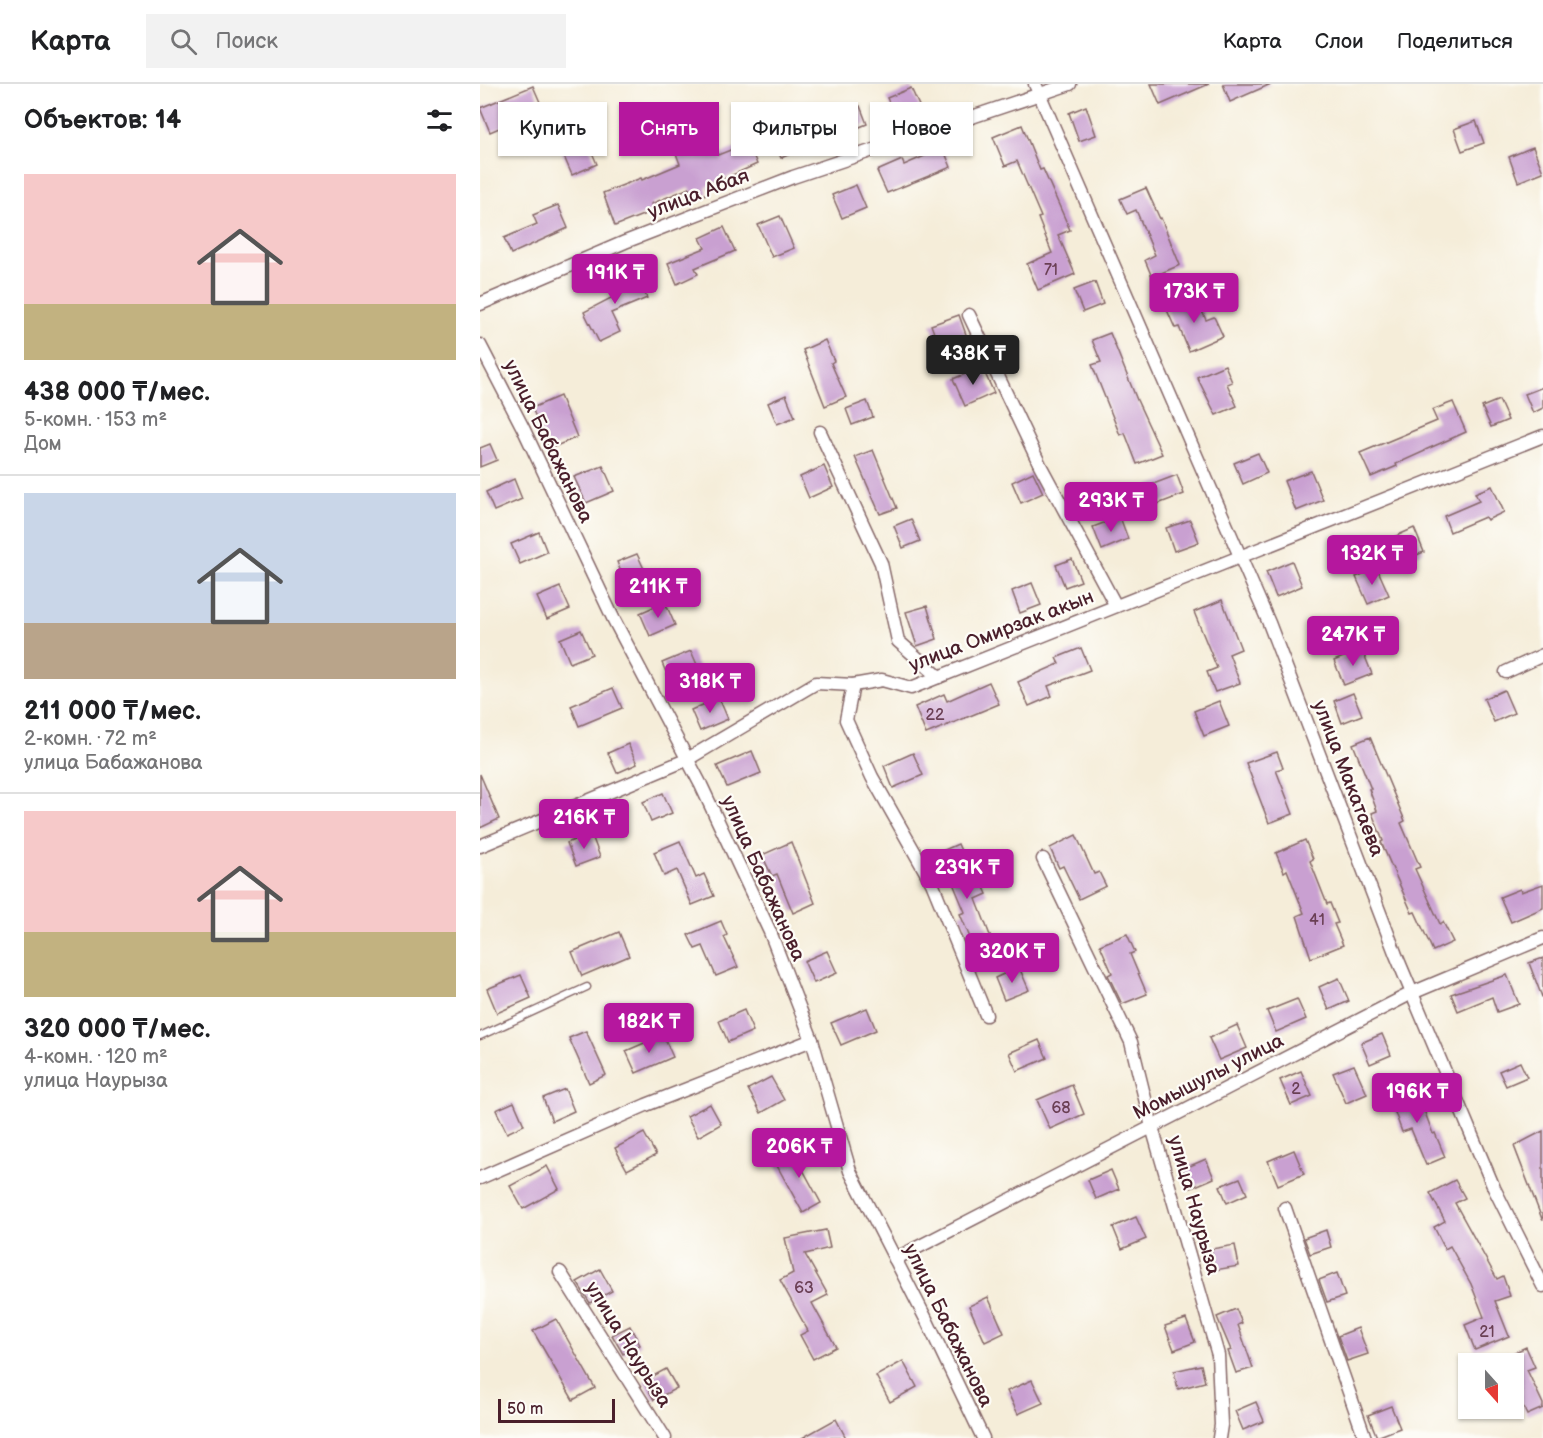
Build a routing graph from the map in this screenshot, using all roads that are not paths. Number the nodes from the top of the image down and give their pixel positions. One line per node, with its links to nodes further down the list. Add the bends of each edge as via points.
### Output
1 (1070, 84): 2 (street, улица Абая)
2 (1037, 89): 3 (street, улица Абая, via 793,177); 8 (street, улица Макатаева)
3 (480, 304)
4 (969, 315): 9 (street, via 1040,465)
5 (480, 345): 14 (street, улица Бабажанова)
6 (820, 432): 12 (street, via 881,563 898,641)
7 (1543, 436): 8 (street, улица Омирзак акын)
8 (1240, 556): 9 (street, улица Омирзак акын); 19 (street, улица Макатаева)
9 (1116, 606): 12 (street, улица Омирзак акын)
10 (1543, 655): 11 (street)
11 (1506, 672)
12 (939, 677): 13 (street, улица Омирзак акын, via 911,688 882,680)
13 (853, 685): 14 (street, улица Омирзак акын, via 816,683); 20 (street, via 846,720 872,777 932,883)
14 (686, 760): 15 (street, улица Омирзак акын); 22 (street, улица Бабажанова, via 770,932)
15 (480, 846)
16 (1043, 859): 23 (street, улица Наурыза, via 1131,1042)
17 (1543, 938): 19 (street, Момышулы улица)
18 (587, 987): 21 (lane)
19 (1412, 993): 23 (street, Момышулы улица); 28 (street, улица Макатаева, via 1494,1188)
20 (986, 1015)
21 (480, 1036)
22 (812, 1040): 24 (street, via 646,1105); 26 (street, улица Бабажанова, via 850,1170)
23 (1152, 1127): 26 (street, Момышулы улица); 31 (street, улица Наурыза, via 1218,1355)
24 (480, 1178)
25 (1285, 1208): 32 (street)
26 (895, 1259): 30 (street, улица Бабажанова)
27 (560, 1272): 29 (street, улица Наурыза)
28 (1543, 1286)
29 (665, 1438)
30 (983, 1438)
31 (1219, 1438)
32 (1365, 1438)

